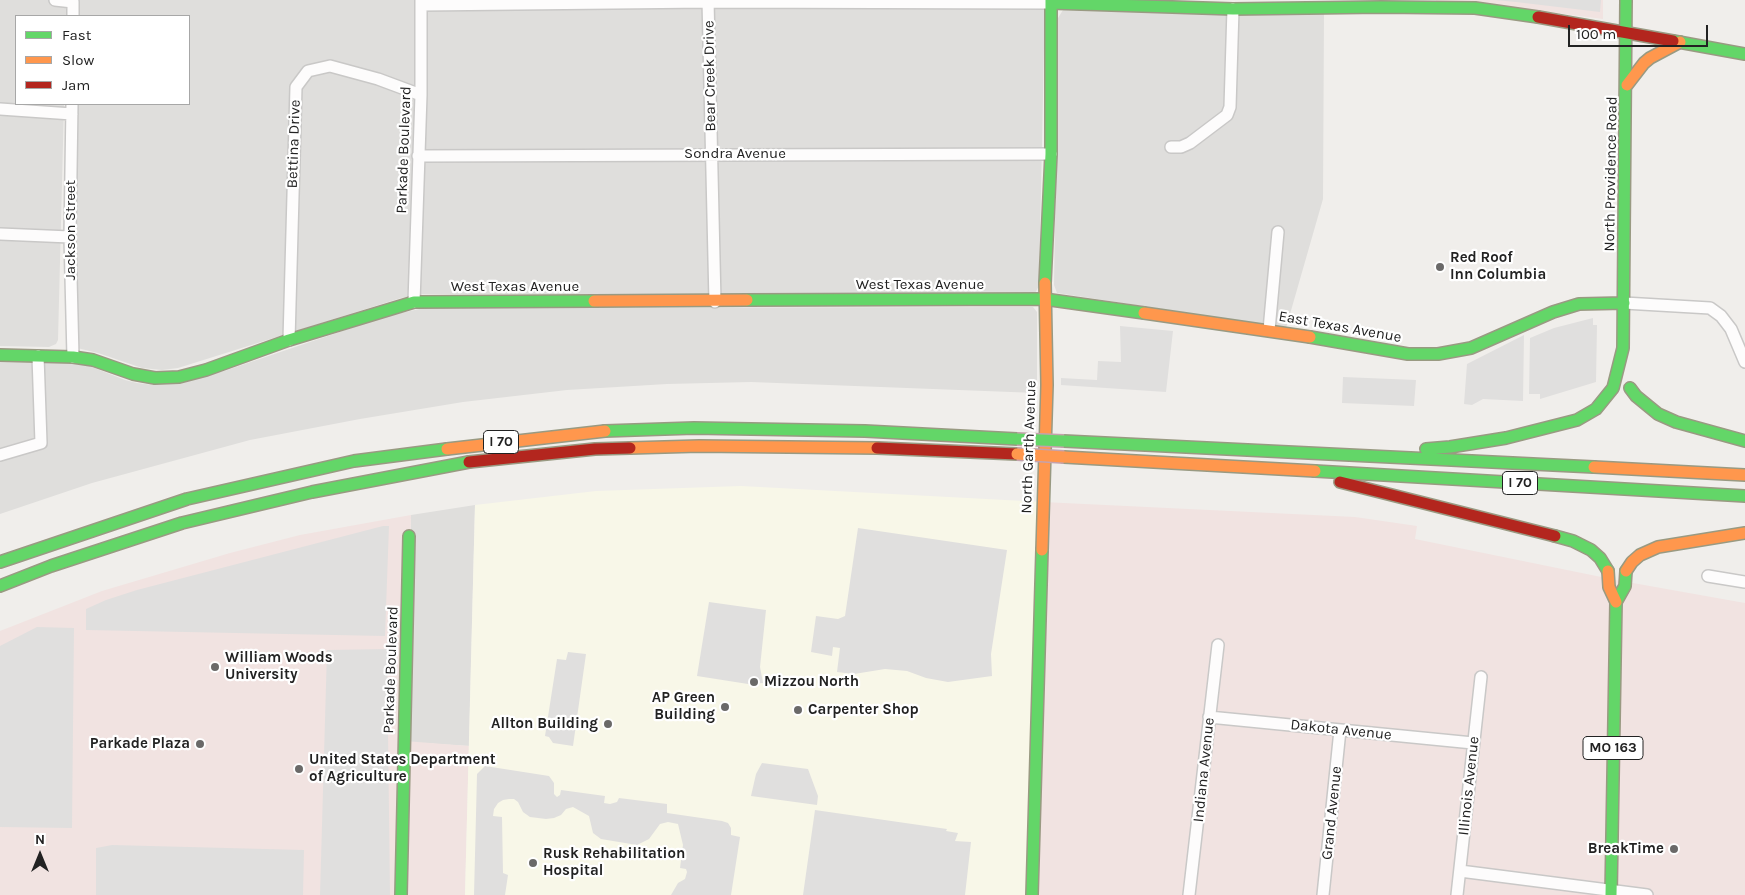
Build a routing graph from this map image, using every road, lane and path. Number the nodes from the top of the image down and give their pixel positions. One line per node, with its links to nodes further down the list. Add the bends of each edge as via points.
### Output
1 (55, 0): 8 (street, via 73,2)
2 (1626, 0): 9 (main road, North Providence Road)
3 (708, 1): 4 (street); 5 (street); 17 (street, Bear Creek Drive)
4 (421, 2): 13 (street, Parkade Boulevard)
5 (1051, 2): 7 (main road); 18 (main road, North Garth Avenue)
6 (1381, 4): 7 (main road); 9 (main road, via 1513,12)
7 (1233, 9): 16 (street, via 1230,107 1227,115 1190,143)
8 (73, 15)
9 (1627, 33): 10 (main road); 12 (main road, North Providence Road)
10 (1680, 42): 11 (main road); 12 (main road, via 1644,63)
11 (1745, 54)
12 (1627, 84): 26 (main road, North Providence Road)
13 (421, 95): 19 (street, Parkade Boulevard); 28 (street, Bettina Drive, via 330,66 308,70 296,87)
14 (0, 109): 15 (street)
15 (72, 109): 22 (street, Jackson Street)
16 (1171, 147)
17 (711, 154): 18 (street, Sondra Avenue); 19 (street, Sondra Avenue); 25 (street, Bear Creek Drive)
18 (1051, 154): 23 (main road, North Garth Avenue)
19 (418, 156): 24 (street, Parkade Boulevard)
20 (1278, 232): 27 (street)
21 (0, 234): 22 (street)
22 (70, 237): 32 (street, Jackson Street)
23 (1044, 299): 25 (main road, West Texas Avenue); 27 (main road, East Texas Avenue); 55 (main road, North Garth Avenue, via 1047,384)
24 (414, 302): 25 (main road, West Texas Avenue); 28 (main road, West Texas Avenue)
25 (715, 302)
26 (1624, 303): 27 (main road, East Texas Avenue, via 1579,304 1471,348 1438,354 1408,354); 29 (main road, North Providence Road); 33 (street, via 1710,308 1731,329)
27 (1269, 330)
28 (289, 340): 32 (main road, West Texas Avenue, via 179,377 155,378 133,374 93,360)
29 (1623, 348): 34 (main road, North Providence Road, via 1629,380 1636,396 1646,405 1676,422); 35 (main road, North Providence Road, via 1613,388 1596,409 1577,420 1506,438 1450,447)
30 (0, 355): 31 (main road, West Texas Avenue)
31 (38, 356): 32 (main road, West Texas Avenue); 36 (street, via 41,443)
32 (73, 357)
33 (1745, 362)
34 (1745, 441)
35 (1329, 454): 38 (main road, I 70); 42 (main road, I 70, bridge, via 865,431 694,428 591,432 354,461 188,499)
36 (0, 455)
37 (1295, 471): 39 (main road, I 70); 45 (main road, I 70, bridge, via 865,447 595,449 462,464 312,492 182,523 51,566); 46 (main road, MO 163, via 1573,541 1600,558 1608,571 1609,587)
38 (1745, 476)
39 (1745, 496)
40 (1745, 534): 46 (main road, MO 163, via 1658,547 1640,555 1626,571 1625,586)
41 (409, 536): 54 (main road, Parkade Boulevard)
42 (0, 562)
43 (1708, 576): 44 (street)
44 (1745, 582)
45 (0, 587)
46 (1616, 602): 53 (main road, MO 163)
47 (1218, 645): 49 (street, Indiana Avenue)
48 (1481, 677): 51 (street, Illinois Avenue)
49 (1210, 717): 50 (street, Dakota Avenue); 56 (street, Indiana Avenue)
50 (1340, 730): 51 (street, Dakota Avenue); 57 (street, Grand Avenue)
51 (1473, 743): 52 (street, Illinois Avenue)
52 (1460, 871): 53 (street); 58 (street, Illinois Avenue)
53 (1611, 892): 59 (street)
54 (401, 895)
55 (1032, 895)
56 (1189, 895)
57 (1323, 895)
58 (1458, 895)
59 (1647, 895)

